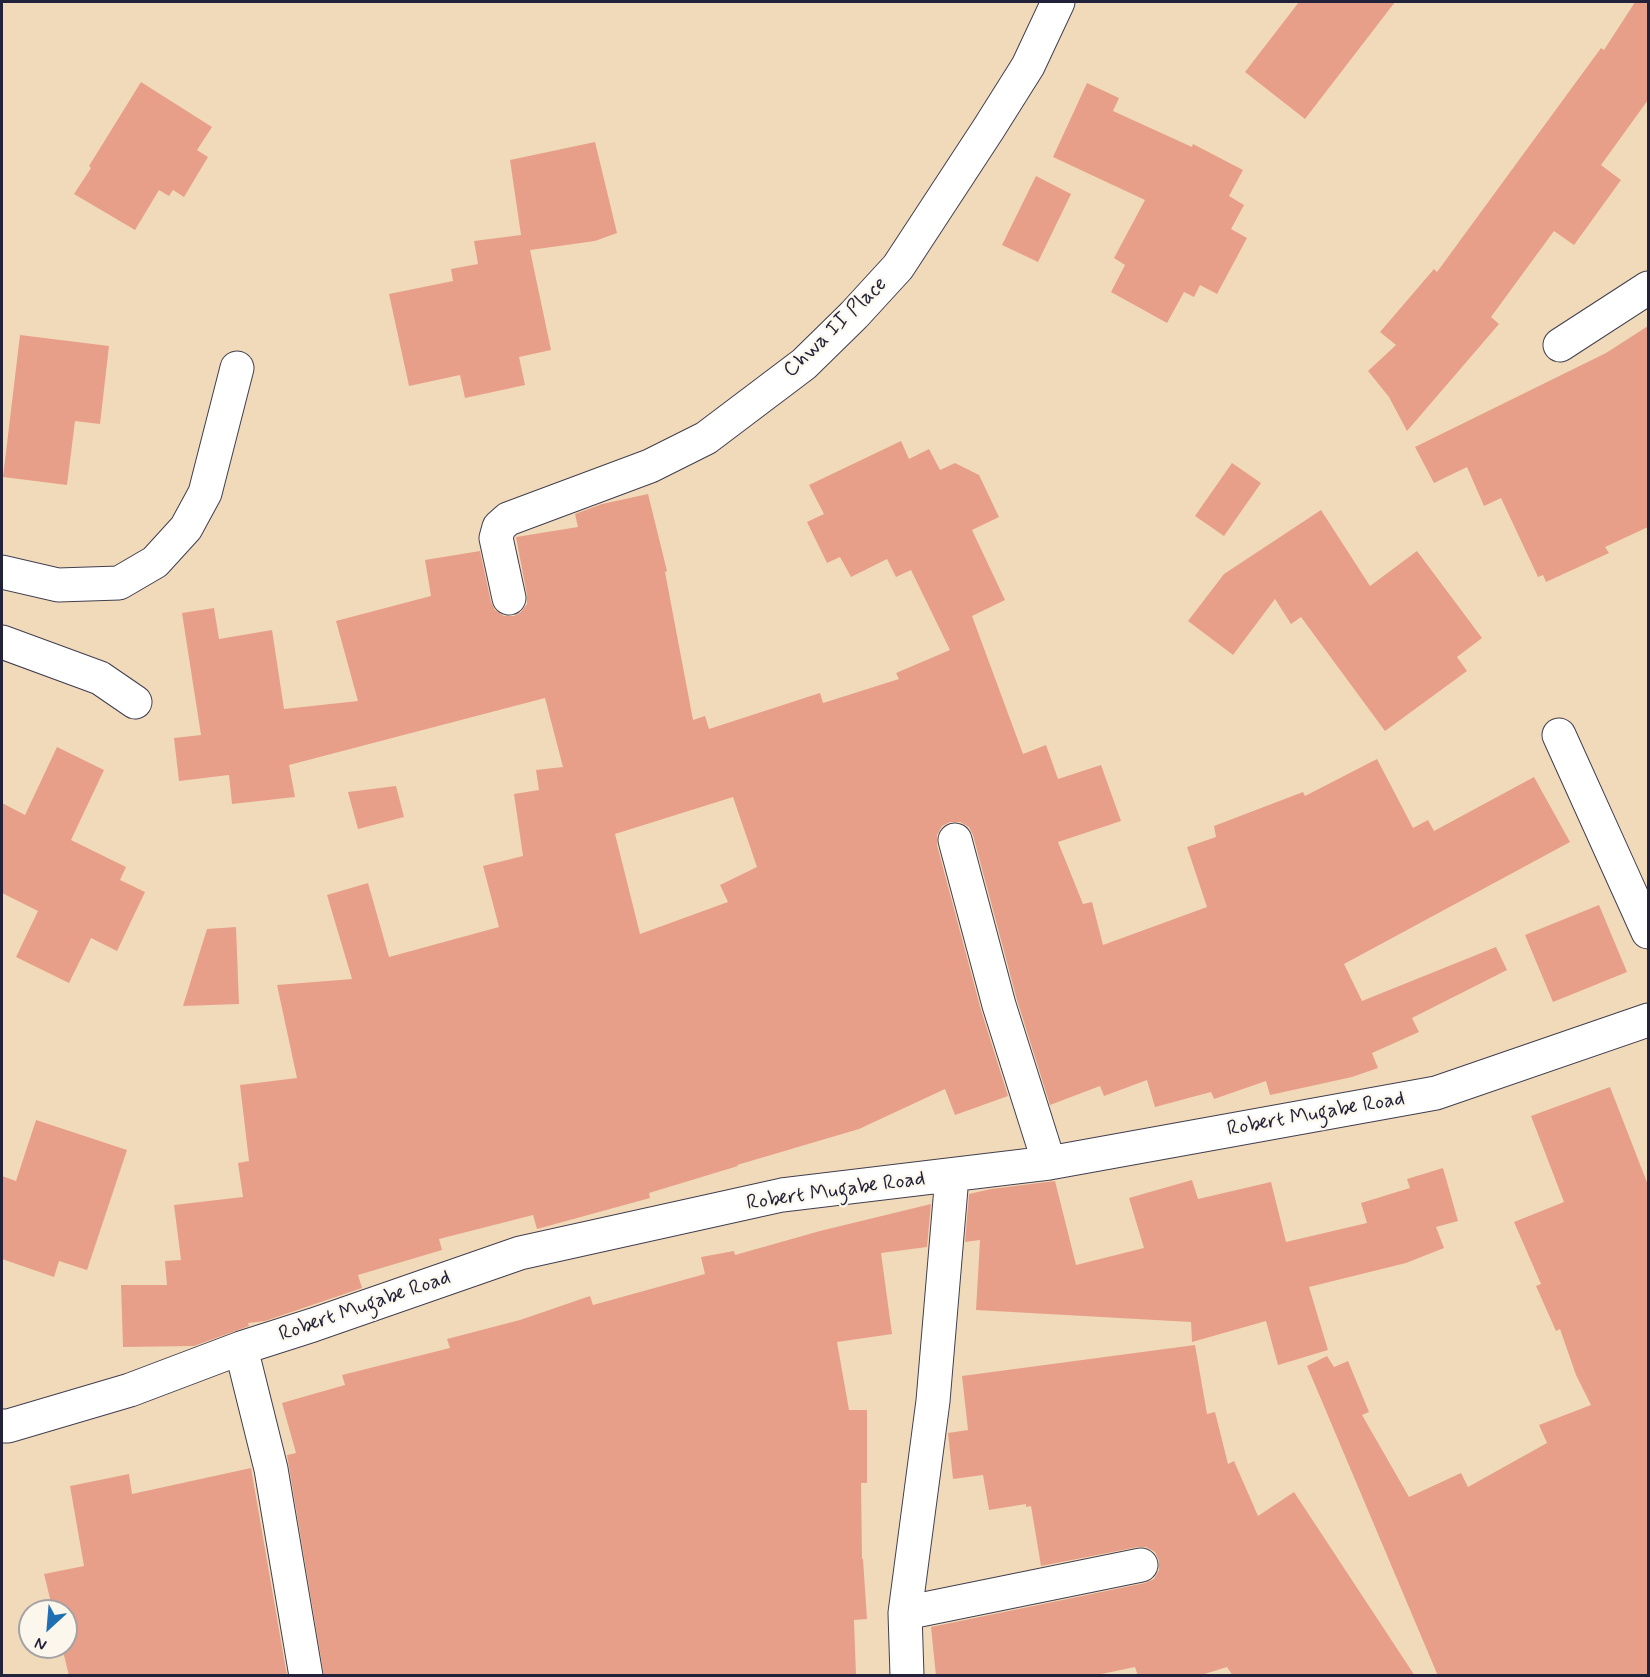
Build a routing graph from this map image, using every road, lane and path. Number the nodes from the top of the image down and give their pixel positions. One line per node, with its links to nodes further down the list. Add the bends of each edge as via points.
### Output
1 (1058, 2): 6 (street, Chwa II Place, via 1028,66 898,267 854,315 804,364 706,438 650,466 508,519 499,527 496,538)
2 (1648, 288): 3 (street)
3 (1560, 345)
4 (237, 368): 5 (street, via 205,493 186,528 155,562 119,583 58,585)
5 (2, 573)
6 (509, 598)
7 (2, 642): 8 (street, via 100,678)
8 (135, 702)
9 (1559, 735): 11 (street)
10 (955, 840): 13 (street, via 999,1005)
11 (1648, 932)
12 (1648, 1020): 13 (street, Robert Mugabe Road, via 1436,1094)
13 (1049, 1164): 14 (street, Robert Mugabe Road)
14 (952, 1176): 15 (street, Robert Mugabe Road, via 782,1195 520,1253); 18 (street, via 933,1401)
15 (241, 1348): 16 (street, Robert Mugabe Road, via 130,1390); 19 (street, via 271,1469)
16 (2, 1426)
17 (1141, 1565): 18 (street)
18 (905, 1613): 20 (street)
19 (306, 1676)
20 (907, 1676)

